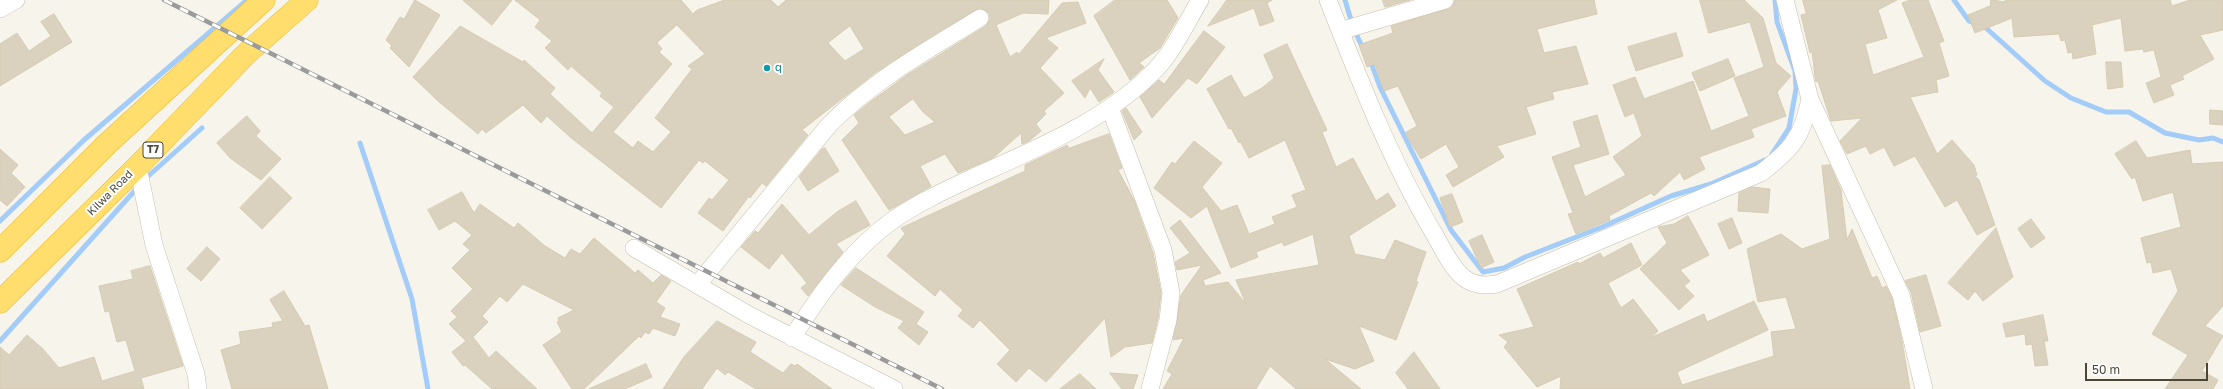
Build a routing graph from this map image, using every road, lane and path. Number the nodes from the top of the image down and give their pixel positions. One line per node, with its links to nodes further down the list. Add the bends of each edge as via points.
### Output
1 (16, 0): 8 (street)
2 (264, 0): 15 (highway, via 107,144)
3 (307, 0): 13 (highway, Kilwa Road / T7, via 246,54)
4 (1200, 0): 12 (street, via 1170,50 1152,74)
5 (1328, 0): 10 (street)
6 (1445, 0): 10 (street)
7 (1785, 0): 11 (street)
8 (0, 8)
9 (980, 18): 16 (street, via 890,73 852,102 829,125)
10 (1340, 31): 11 (street, via 1366,96 1415,201 1452,264 1463,277 1484,286 1497,284 1761,173 1798,139)
11 (1810, 99): 22 (street, via 1901,295)
12 (1110, 108): 18 (street, via 1020,156 924,200 893,220 836,273); 21 (street, via 1163,250 1171,293 1168,320)
13 (136, 168): 17 (highway, Kilwa Road / T7); 19 (street, via 154,244 196,374)
14 (634, 248): 16 (street)
15 (0, 251)
16 (698, 284): 18 (street)
17 (0, 302)
18 (792, 338): 20 (street)
19 (198, 389)
20 (894, 389)
21 (1150, 389)
22 (1924, 389)

